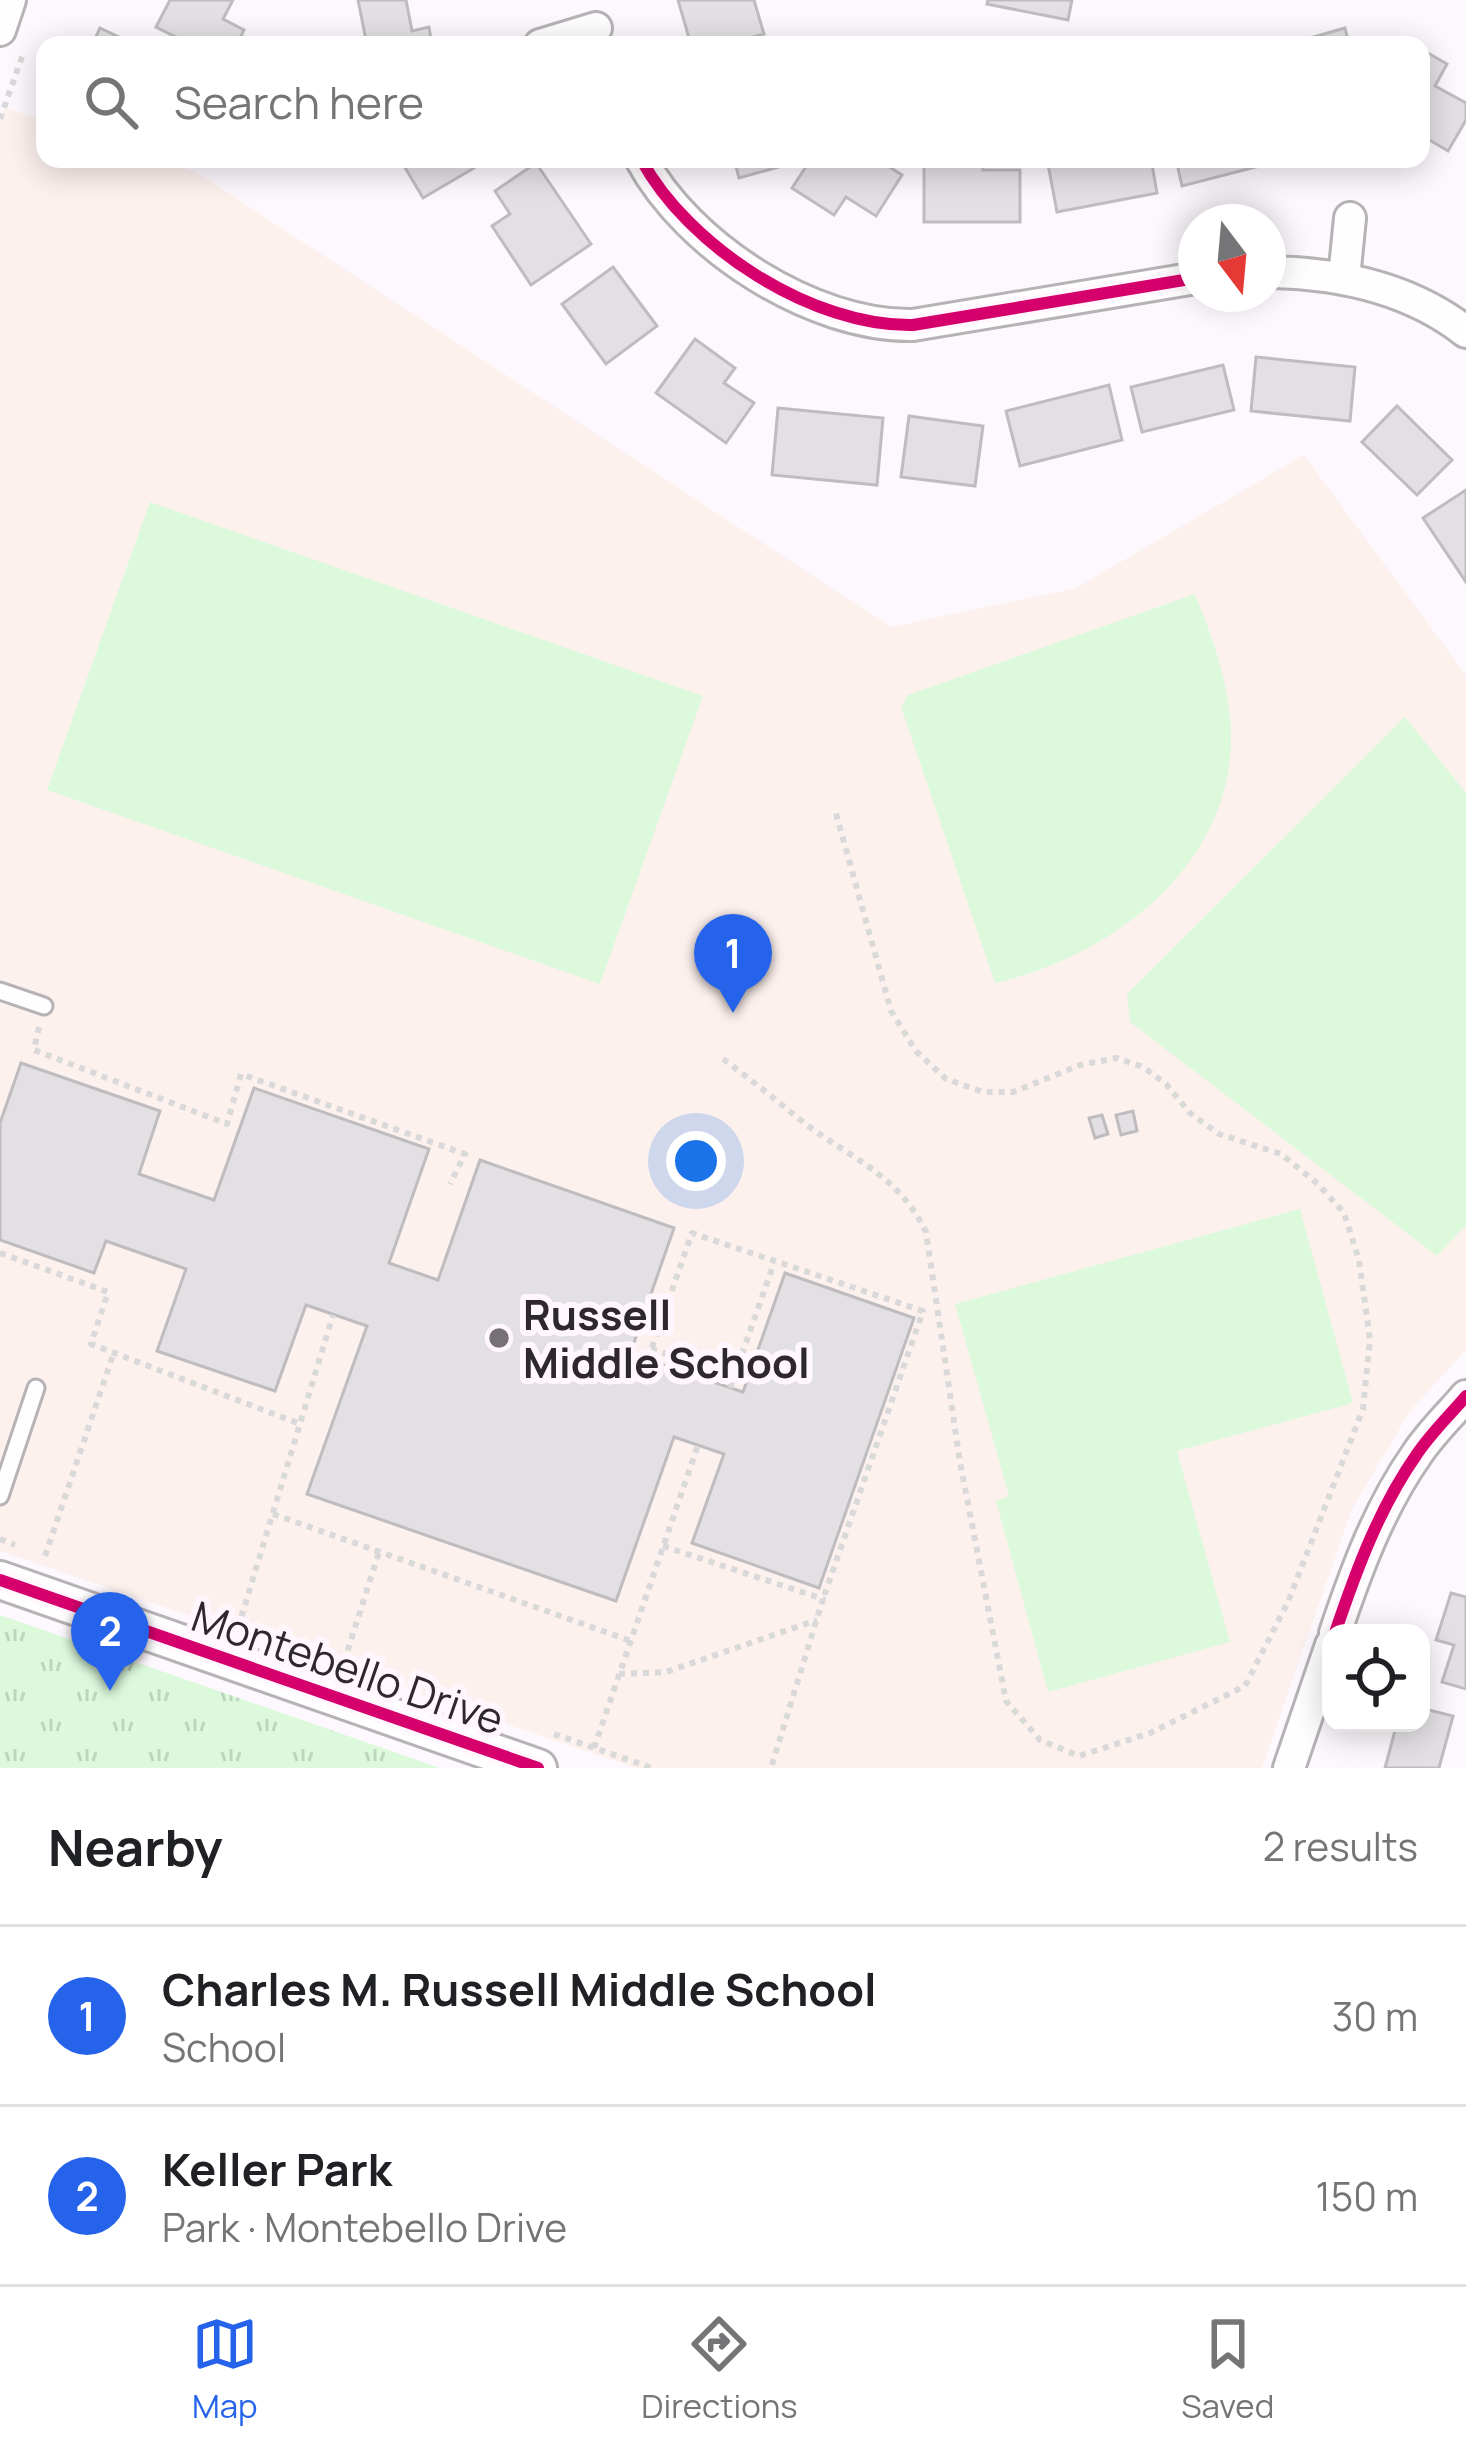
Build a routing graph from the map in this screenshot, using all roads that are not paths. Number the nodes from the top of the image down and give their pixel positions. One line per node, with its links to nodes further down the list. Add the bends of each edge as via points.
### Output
1 (10, 0): 3 (street)
2 (595, 24): 4 (street)
3 (14, 35)
4 (563, 36)
5 (646, 168): 9 (street, via 707,239 846,319 913,326)
6 (1350, 218): 8 (street)
7 (1286, 273): 8 (street)
8 (1344, 278): 10 (street, via 1426,306)
9 (1178, 281)
10 (1466, 332)
11 (0, 991): 12 (lane)
12 (44, 1006)
13 (36, 1388): 15 (lane)
14 (1466, 1396): 17 (street, via 1417,1453 1385,1509)
15 (0, 1496)
16 (0, 1580): 19 (street, Montebello Drive)
17 (1338, 1624)
18 (1322, 1672): 20 (street)
19 (538, 1768)
20 (1289, 1768)

